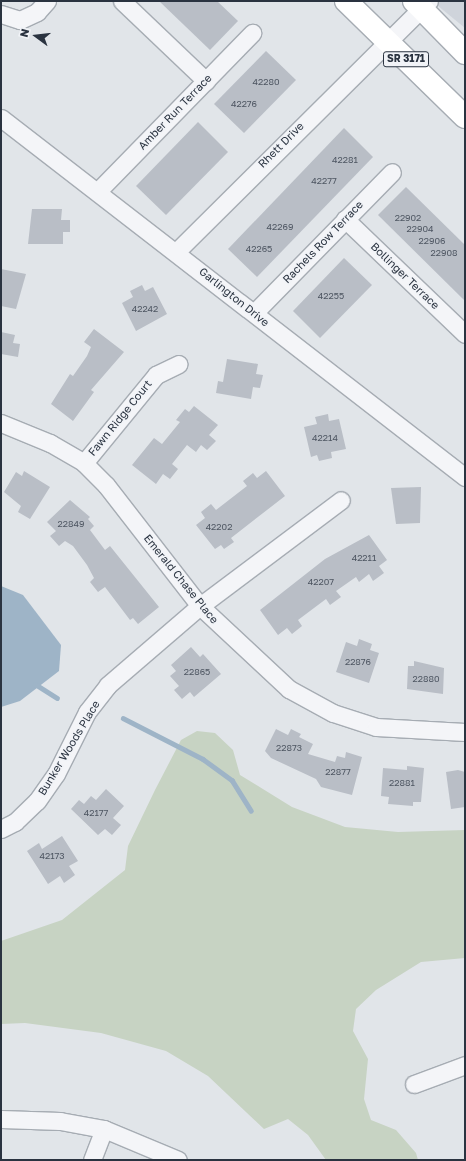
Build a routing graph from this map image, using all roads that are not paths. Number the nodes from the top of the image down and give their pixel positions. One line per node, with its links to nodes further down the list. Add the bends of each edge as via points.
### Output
1 (47, 1): 5 (street, via 37,12 20,20)
2 (122, 1): 9 (street)
3 (346, 1): 7 (main road, SR 3171)
4 (422, 3): 7 (street, Rhett Drive); 8 (main road)
5 (1, 14)
6 (252, 33): 9 (street, Amber Run Terrace)
7 (386, 40): 10 (main road, SR 3171); 15 (street, Rhett Drive)
8 (465, 53)
9 (206, 81): 13 (street, Amber Run Terrace)
10 (465, 117)
11 (1, 118): 13 (street, Garlington Drive)
12 (392, 172): 14 (street, Rachels Row Terrace)
13 (98, 191): 15 (street, Garlington Drive)
14 (346, 219): 16 (street, Rachels Row Terrace); 17 (street, Bollinger Terrace)
15 (177, 251): 16 (street, Garlington Drive)
16 (254, 313): 21 (street, Garlington Drive)
17 (465, 334)
18 (179, 364): 20 (street, Fawn Ridge Court, via 156,375)
19 (1, 423): 20 (street, Emerald Chase Place, via 50,443)
20 (84, 463): 23 (street, Emerald Chase Place, via 106,485)
21 (465, 477)
22 (341, 500): 23 (street, Bunker Woods Place)
23 (200, 606): 24 (street, Emerald Chase Place, via 289,689 333,713 376,727); 25 (street, Bunker Woods Place, via 108,685 87,712 56,774 37,801)
24 (465, 732)
25 (1, 829)
26 (465, 1065): 27 (street)
27 (414, 1084)
28 (1, 1119): 29 (street, via 60,1121)
29 (104, 1129): 30 (street); 31 (street)
30 (92, 1160)
31 (178, 1160)

